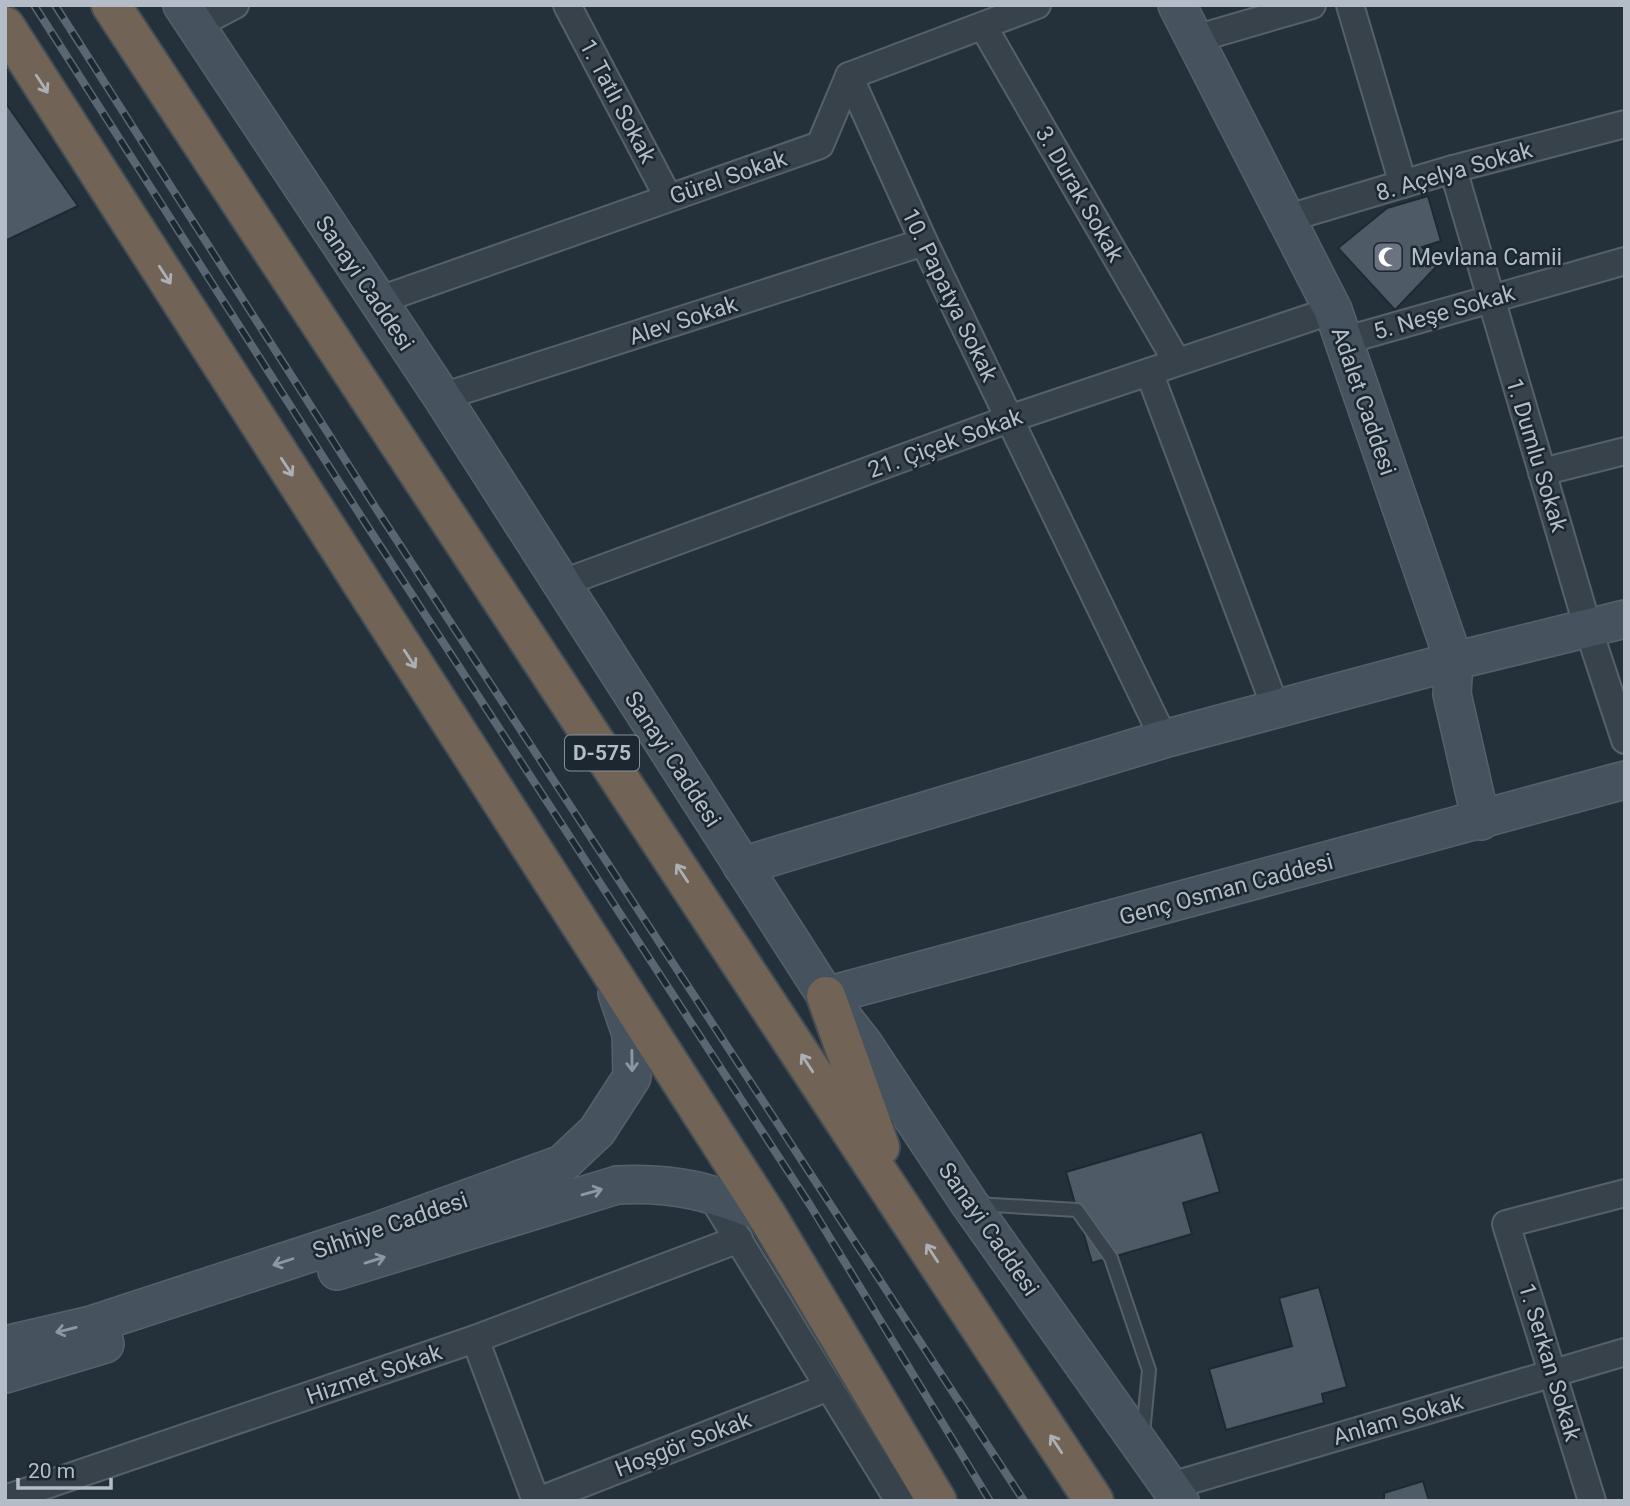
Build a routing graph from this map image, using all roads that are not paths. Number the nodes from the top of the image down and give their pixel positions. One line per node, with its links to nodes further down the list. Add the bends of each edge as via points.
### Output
1 (111, 5): 42 (highway, D-575, one-way to 1)
2 (234, 5): 8 (street)
3 (567, 5): 16 (street, 1. Tatlı Sokak)
4 (1037, 5): 10 (street)
5 (1177, 5): 11 (street, Adalet Caddesi)
6 (1312, 5): 11 (street)
7 (1350, 5): 15 (street)
8 (188, 16): 21 (street, Sanayi Caddesi)
9 (5, 26): 39 (highway, one-way to 39)
10 (983, 26): 12 (street); 23 (street, 3. Durak Sokak)
11 (1195, 39): 17 (street, Adalet Caddesi)
12 (849, 76): 16 (street, Gürel Sokak, via 820,145); 18 (street, 10. Papatya Sokak)
13 (1625, 124): 14 (street, 8. Açelya Sokak)
14 (1453, 169): 15 (street, 8. Açelya Sokak); 20 (street, 1. Dumlu Sokak)
15 (1403, 184): 17 (street, 8. Açelya Sokak)
16 (668, 197): 21 (street, Gürel Sokak)
17 (1285, 219): 22 (street, Adalet Caddesi)
18 (923, 242): 25 (street, Alev Sokak); 26 (street, 10. Papatya Sokak)
19 (1625, 261): 20 (street, 5. Neşe Sokak)
20 (1491, 299): 22 (street, 5. Neşe Sokak); 28 (street, 1. Dumlu Sokak)
21 (377, 301): 25 (street, Sanayi Caddesi)
22 (1338, 325): 23 (street, 21. Çiçek Sokak); 32 (street, Adalet Caddesi)
23 (1177, 362): 24 (street, 21. Çiçek Sokak)
24 (1149, 372): 26 (street, 21. Çiçek Sokak); 33 (street)
25 (442, 397): 29 (street, Sanayi Caddesi)
26 (1009, 419): 29 (street, 21. Çiçek Sokak); 34 (street, 10. Papatya Sokak)
27 (1625, 451): 28 (street)
28 (1542, 471): 31 (street, 1. Dumlu Sokak)
29 (560, 584): 38 (street, Sanayi Caddesi)
30 (1625, 619): 31 (street)
31 (1588, 628): 32 (street); 35 (street, 1. Dumlu Sokak)
32 (1454, 661): 33 (street); 37 (street, Adalet Caddesi, via 1452,694)
33 (1276, 709): 34 (street)
34 (1164, 739): 38 (street)
35 (1625, 740)
36 (1625, 779): 37 (street, Genç Osman Caddesi)
37 (1481, 821): 40 (street, Genç Osman Caddesi)
38 (742, 866): 40 (street, Sanayi Caddesi)
39 (610, 972): 44 (highway); 46 (street, Sıhhiye Caddesi, one-way to 46, via 631,1034 632,1077 597,1131 562,1164 375,1232 91,1325)
40 (826, 996): 42 (highway); 43 (street, Sanayi Caddesi, via 863,1043)
41 (1625, 1193): 48 (street, 1. Serkan Sokak, via 1506,1224)
42 (899, 1202): 57 (highway, D-575, one-way to 42)
43 (969, 1203): 51 (street, Sanayi Caddesi); 51 (lane, via 1077,1210 1111,1258 1149,1370)
44 (752, 1226): 45 (street, Hizmet Sokak); 49 (street, Sıhhiye Caddesi, one-way to 44, via 617,1185 657,1183 709,1192); 50 (street); 56 (highway)
45 (475, 1339): 53 (street, Hizmet Sokak); 54 (street)
46 (5, 1345)
47 (1625, 1352): 48 (street, Anlam Sokak)
48 (1554, 1373): 52 (street, Anlam Sokak); 58 (street, 1. Serkan Sokak)
49 (5, 1374)
50 (829, 1387): 54 (street, Hoşgör Sokak); 55 (street)
51 (1142, 1445): 52 (street, Sanayi Caddesi)
52 (1176, 1493)
53 (5, 1499)
54 (537, 1501)
55 (899, 1501)
56 (937, 1501)
57 (1094, 1501)
58 (1592, 1501)

